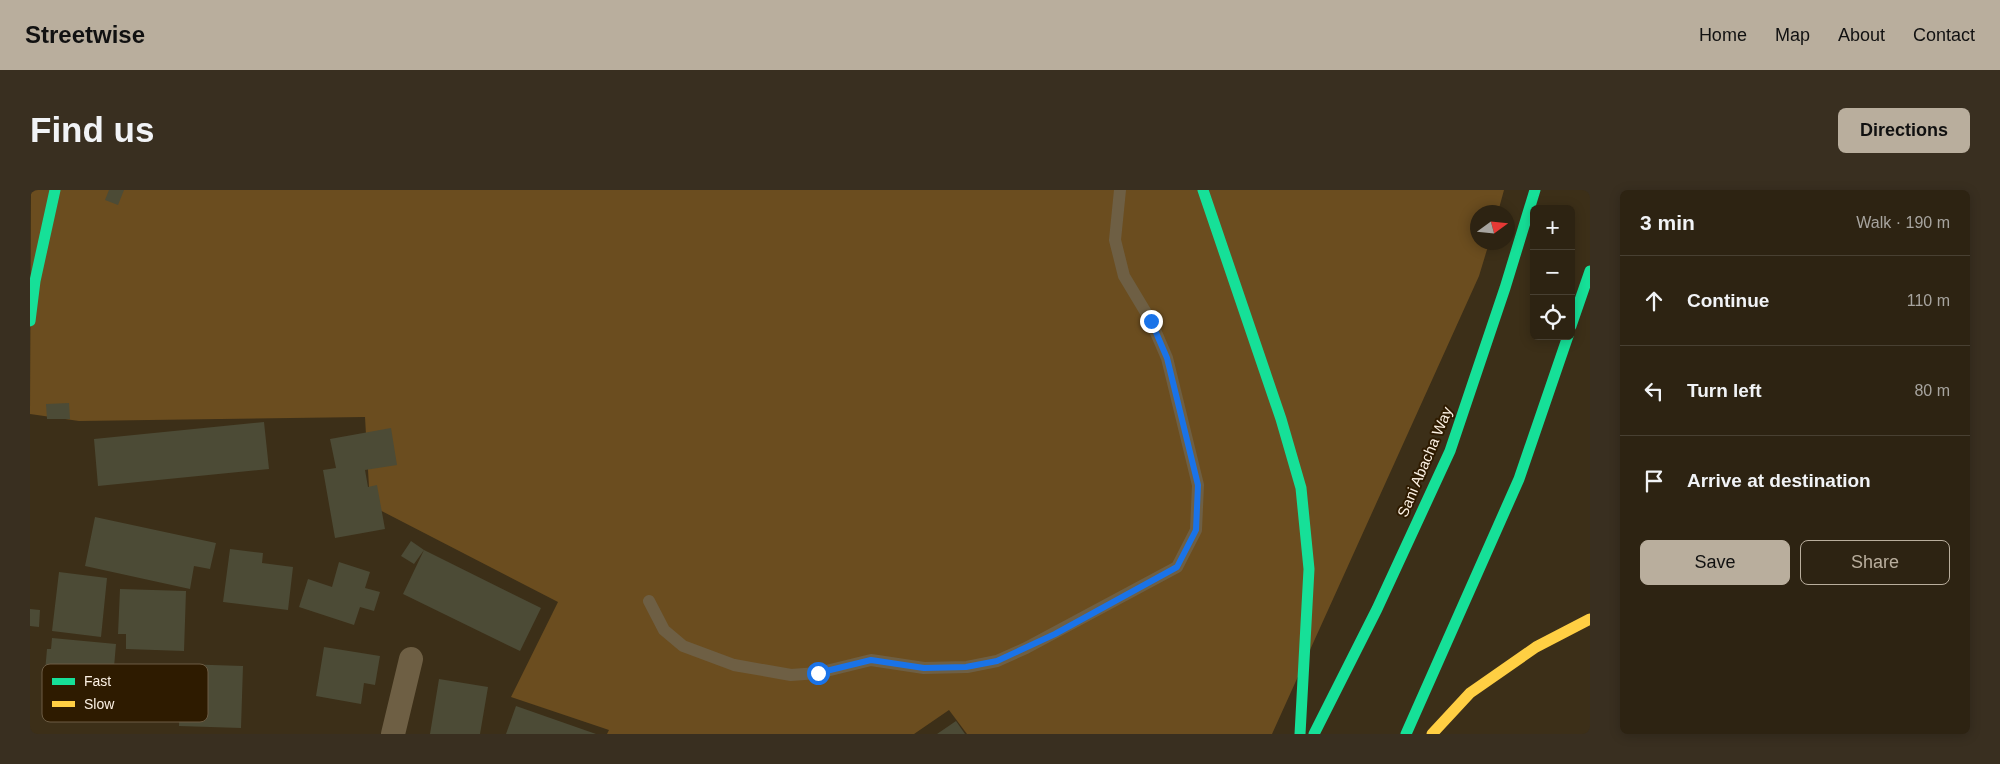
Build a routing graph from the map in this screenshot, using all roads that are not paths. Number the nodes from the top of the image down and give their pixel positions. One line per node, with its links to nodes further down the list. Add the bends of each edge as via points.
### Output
1 (55, 190): 6 (main road)
2 (1120, 190): 10 (lane, via 1115,240 1124,276 1151,321 1167,358 1198,485 1196,530 1177,567 1055,634 1004,658 966,667 924,668 871,660 790,676 734,664 684,646 664,630)
3 (1203, 190): 14 (main road, via 1272,392 1300,488 1309,569)
4 (1535, 190): 15 (main road, Sani Abacha Way, via 1450,451 1377,609)
5 (1590, 271): 7 (main road)
6 (32, 281): 8 (main road)
7 (1575, 314)
8 (30, 321)
9 (1567, 340): 16 (main road, via 1519,479)
10 (649, 601)
11 (1590, 619): 17 (main road, via 1536,647 1470,693)
12 (411, 659): 13 (street)
13 (393, 734)
14 (1300, 734)
15 (1314, 734)
16 (1406, 734)
17 (1432, 734)

